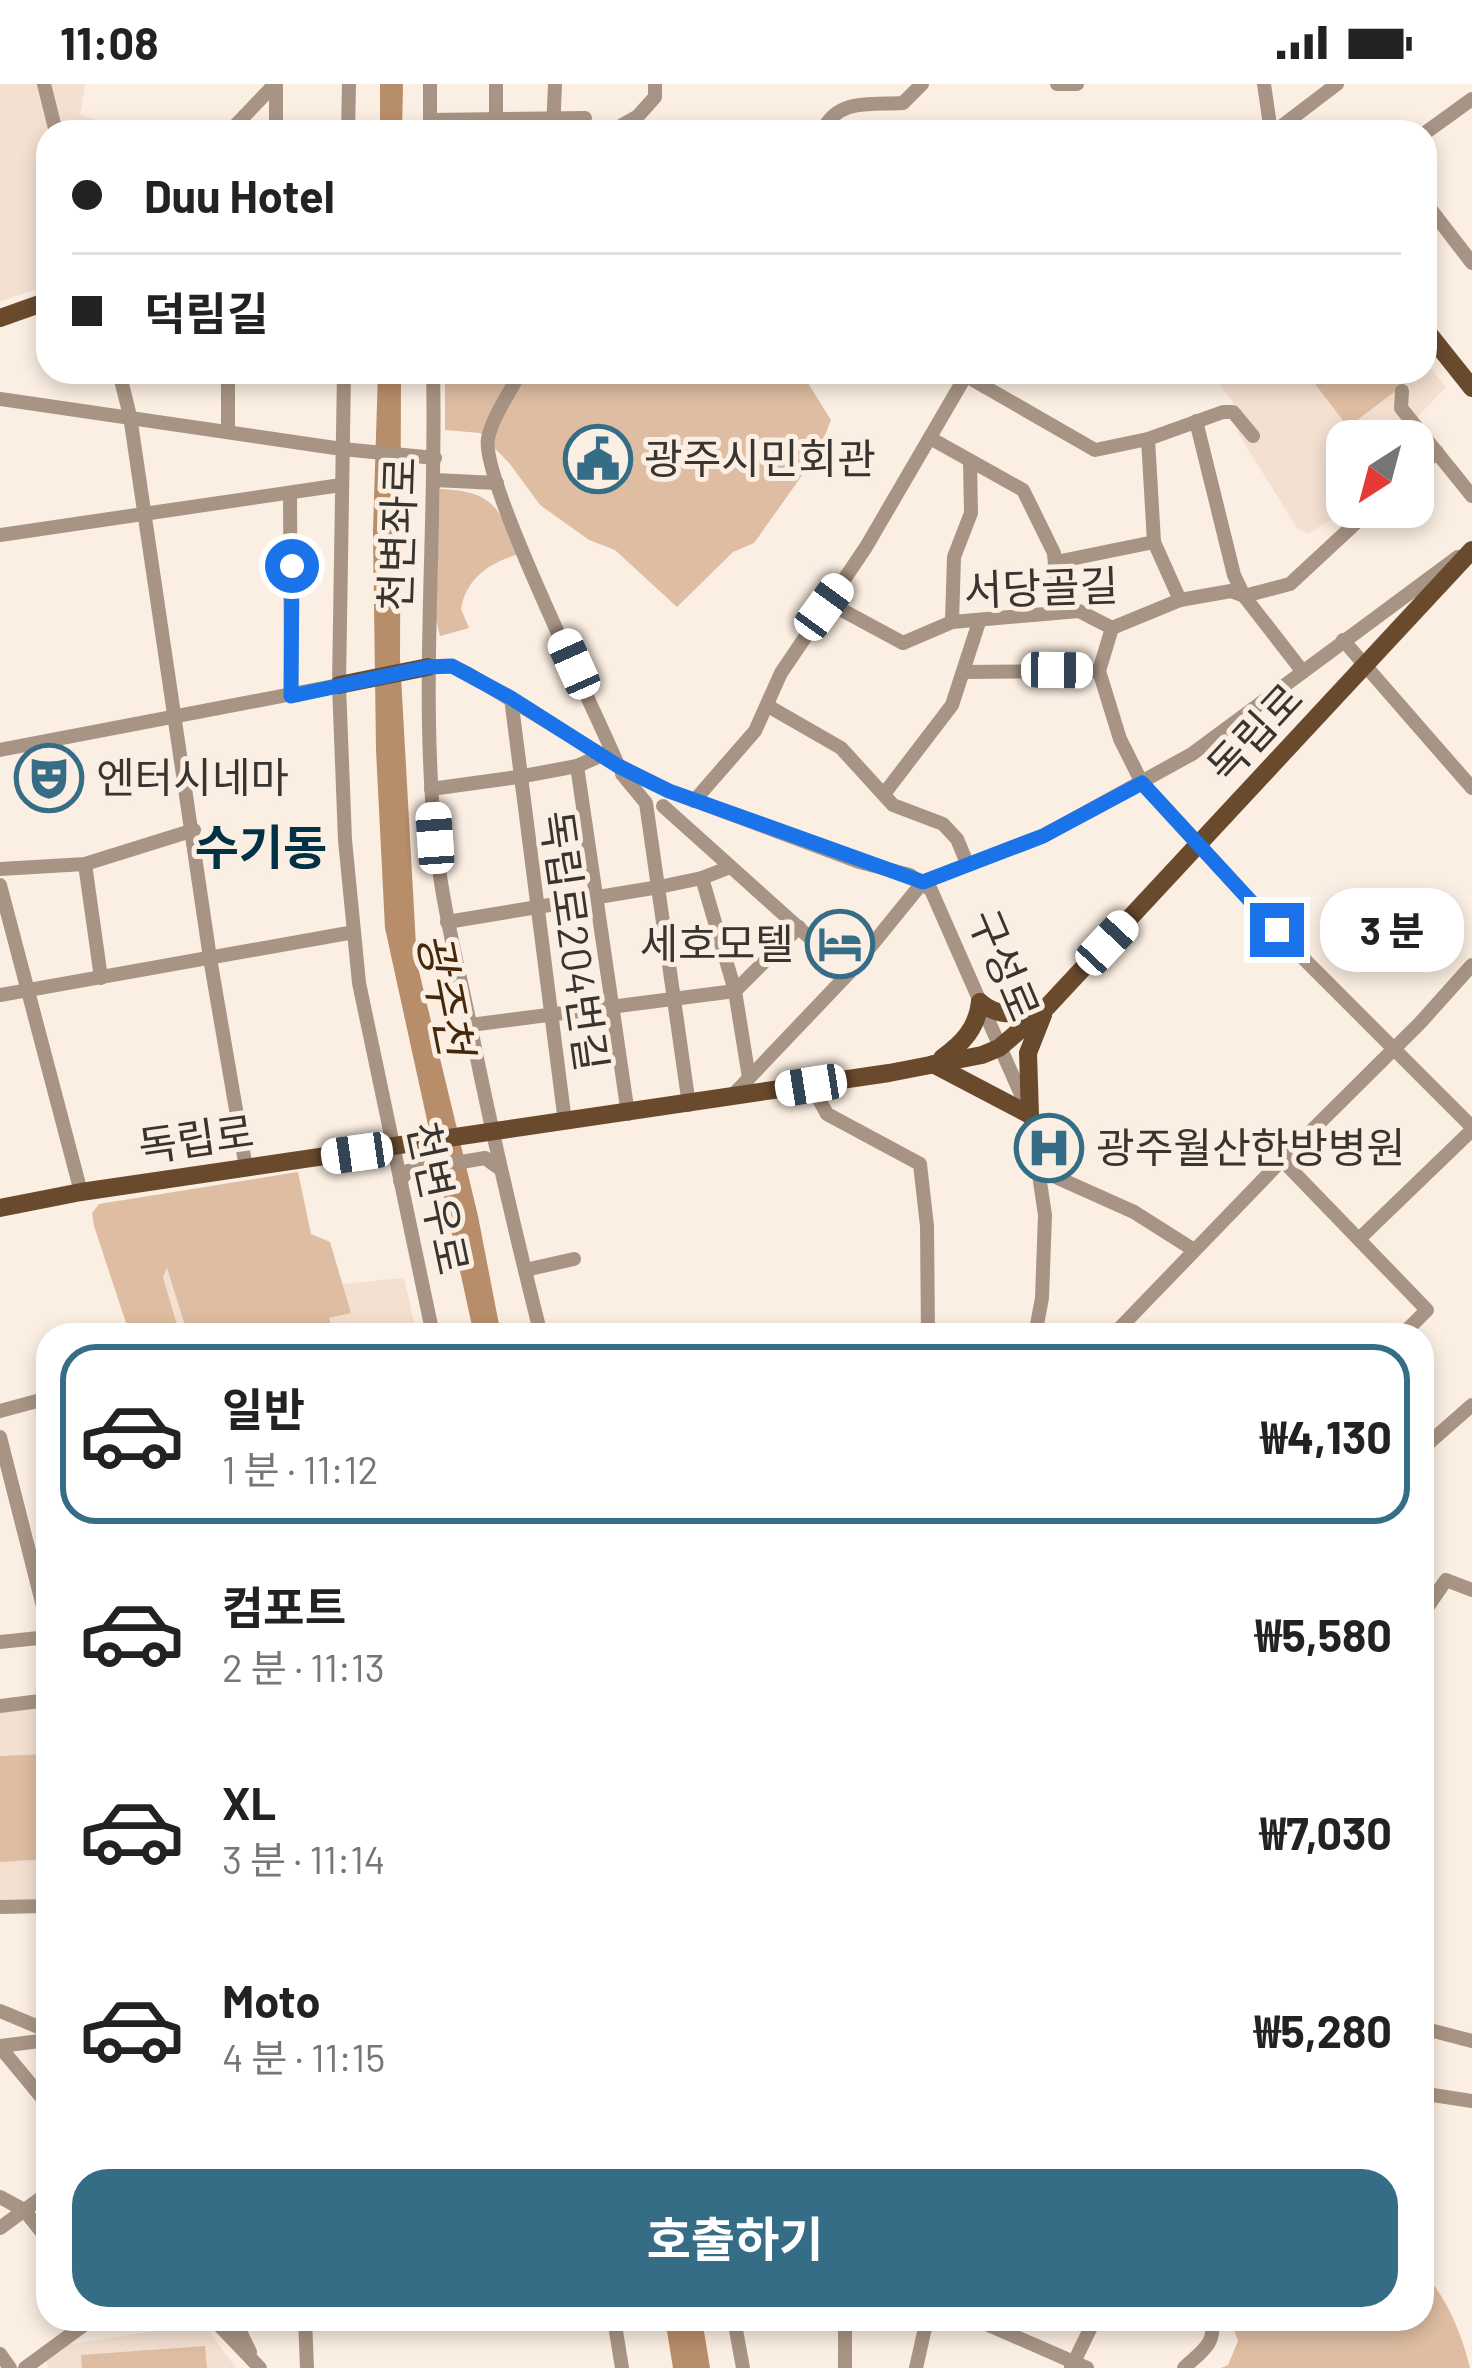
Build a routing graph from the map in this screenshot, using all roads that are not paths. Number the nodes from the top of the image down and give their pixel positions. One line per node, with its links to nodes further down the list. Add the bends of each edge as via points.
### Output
1 (44, 84): 15 (street)
2 (276, 84): 16 (street); 17 (street)
3 (349, 84): 18 (street)
4 (430, 84): 19 (street)
5 (496, 84): 20 (street)
6 (555, 84): 21 (street)
7 (655, 84): 23 (street, via 655,97)
8 (922, 84): 24 (street, via 903,104 845,106)
9 (1057, 84): 10 (street)
10 (1077, 84)
11 (1264, 84): 25 (street)
12 (1337, 84): 26 (street)
13 (1472, 99): 27 (street)
14 (585, 118): 22 (street)
15 (53, 120)
16 (240, 120)
17 (276, 120)
18 (348, 120)
19 (430, 120)
20 (496, 120)
21 (553, 120)
22 (574, 120)
23 (631, 120)
24 (829, 120)
25 (1270, 120)
26 (1288, 120)
27 (1437, 124)
28 (1437, 221): 29 (street)
29 (1472, 263)
30 (36, 306): 31 (main road)
31 (0, 319)
32 (1437, 344): 40 (main road)
33 (122, 384): 43 (street)
34 (228, 384): 45 (street)
35 (344, 384): 49 (street, 천변우로)
36 (432, 384): 52 (street, 천변좌로)
37 (514, 384): 55 (street, via 487,441)
38 (958, 384): 47 (street)
39 (983, 384): 48 (street, via 1095,450)
40 (1472, 388)
41 (1402, 391): 50 (street, via 1401,408)
42 (0, 400): 43 (street)
43 (130, 416): 45 (street); 59 (street)
44 (1196, 421): 46 (street, via 1232,412); 48 (street); 65 (street)
45 (228, 430): 49 (street)
46 (1253, 436)
47 (930, 438): 53 (street); 67 (street)
48 (1148, 440): 62 (street)
49 (347, 449): 52 (street); 56 (street, 천변우로)
50 (1437, 452): 51 (street); 58 (street)
51 (1434, 455)
52 (428, 458): 54 (street, 천변좌로)
53 (970, 460): 64 (street, via 1023,490); 69 (street, via 971,512 954,557)
54 (434, 480): 55 (street); 73 (street, 천변좌로)
55 (496, 483): 86 (street)
56 (341, 485): 57 (street); 78 (street, 천변우로)
57 (290, 493): 59 (street); 79 (street)
58 (1472, 496)
59 (144, 513): 61 (street); 82 (street)
60 (1350, 528): 65 (street, 서당골길, via 1290,584)
61 (0, 535)
62 (1154, 542): 64 (street); 66 (street)
63 (1472, 549): 72 (street); 74 (main road, 독립로)
64 (1056, 562): 68 (street)
65 (1244, 596): 66 (street, 서당골길); 77 (street)
66 (1180, 601): 71 (street, 서당골길)
67 (824, 607): 69 (street, 서당골길, via 903,643); 81 (street)
68 (1059, 612): 70 (street, 서당골길); 71 (street, 서당골길, via 1079,610)
69 (952, 622): 70 (street, 서당골길)
70 (980, 622): 76 (street)
71 (1112, 628): 75 (street)
72 (1343, 640): 74 (street); 77 (street)
73 (428, 667): 78 (main road, 구성로); 80 (street, 구성로, via 452,666); 90 (street, 천변좌로)
74 (1366, 667): 89 (street); 96 (main road, 독립로)
75 (1099, 671): 76 (street); 88 (street)
76 (965, 672): 91 (street, via 939,725)
77 (1303, 672): 88 (street)
78 (339, 685): 79 (street, 구성로); 109 (street, 천변우로)
79 (291, 696): 82 (street, 구성로)
80 (511, 698): 84 (street, 구성로); 87 (street, 독립로204번길)
81 (769, 706): 91 (street, via 841,748); 93 (street)
82 (177, 717): 83 (street, 구성로); 95 (street)
83 (0, 751)
84 (598, 753): 85 (street); 86 (street, 구성로); 94 (street, via 635,785)
85 (577, 766): 87 (street); 105 (street)
86 (618, 766): 92 (street, 구성로)
87 (518, 777): 90 (street); 106 (street, 독립로204번길)
88 (1142, 783): 96 (street); 97 (street, via 1043,836)
89 (1472, 788)
90 (431, 789): 107 (street, 천변좌로)
91 (884, 794): 97 (street, via 951,830)
92 (666, 799): 93 (street, 구성로); 94 (street); 99 (street)
93 (694, 801): 102 (street, 구성로)
94 (647, 813): 104 (street)
95 (194, 830): 98 (street); 110 (street)
96 (1199, 845): 120 (main road, 독립로); 124 (street)
97 (967, 863): 102 (street)
98 (85, 864): 100 (street); 113 (street)
99 (730, 867): 101 (street); 108 (street)
100 (0, 869)
101 (702, 878): 104 (street); 115 (street)
102 (923, 882): 112 (street); 118 (street, 구성로)
103 (0, 885): 114 (street)
104 (659, 887): 105 (street); 117 (street)
105 (596, 896): 106 (street); 119 (street)
106 (536, 906): 107 (street); 121 (street, 독립로204번길)
107 (447, 922): 122 (street, 천변좌로)
108 (799, 927): 112 (street); 115 (street)
109 (354, 932): 110 (street); 135 (street, 천변우로)
110 (210, 958): 113 (street); 137 (street)
111 (1472, 965): 124 (street)
112 (849, 973): 126 (street)
113 (101, 978): 114 (street)
114 (27, 990): 116 (street); 141 (street)
115 (735, 991): 117 (street); 126 (street)
116 (0, 994)
117 (674, 1000): 119 (street); 129 (street)
118 (980, 1002): 120 (main road, via 1008,1015); 123 (street, 구성로); 125 (main road, via 962,1044)
119 (613, 1007): 121 (street); 130 (street)
120 (1046, 1008): 123 (main road, 독립로); 131 (main road, via 1028,1053)
121 (550, 1015): 122 (street); 132 (street, 독립로204번길)
122 (470, 1025): 134 (street, 천변좌로)
123 (1000, 1048): 125 (main road, 독립로); 131 (street, 구성로)
124 (1393, 1049): 133 (street); 136 (street)
125 (933, 1064): 127 (main road, 독립로); 131 (main road)
126 (749, 1078): 128 (street)
127 (811, 1085): 128 (main road, 독립로); 149 (street, via 827,1114 920,1164)
128 (730, 1098): 129 (main road, 독립로)
129 (689, 1105): 130 (main road, 독립로)
130 (628, 1114): 132 (main road, 독립로)
131 (1030, 1115): 139 (street, 구성로)
132 (566, 1122): 134 (main road, 독립로)
133 (1472, 1128): 143 (street)
134 (486, 1133): 135 (main road, 독립로); 138 (street, 천변좌로)
135 (398, 1147): 137 (main road, 독립로); 140 (street, 천변우로)
136 (1282, 1160): 143 (street); 144 (street)
137 (246, 1168): 141 (main road, 독립로)
138 (500, 1168): 140 (street, via 485,1158); 146 (street, 천변좌로)
139 (1038, 1169): 144 (street, via 1134,1212); 150 (street, 구성로, via 1045,1215)
140 (404, 1176): 147 (street, 천변우로)
141 (81, 1192): 142 (main road, 독립로)
142 (0, 1208)
143 (1359, 1239): 152 (street, via 1427,1310)
144 (1194, 1250): 151 (street)
145 (574, 1259): 146 (street)
146 (524, 1270): 148 (street, 천변좌로)
147 (431, 1323)
148 (538, 1323)
149 (928, 1323)
150 (1037, 1323)
151 (1124, 1323)
152 (1414, 1323)
153 (36, 1402): 155 (street)
154 (1472, 1405): 157 (street)
155 (0, 1412)
156 (0, 1437): 158 (street)
157 (1434, 1438)
158 (36, 1579)
159 (1472, 1590): 160 (street, via 1446,1580)
160 (1434, 1598)
161 (36, 1638): 162 (street)
162 (0, 1642)
163 (36, 1702): 164 (street)
164 (0, 1706)
165 (36, 1906): 166 (street)
166 (0, 1907)
167 (0, 2012): 168 (street)
168 (36, 2030)
169 (1434, 2035): 171 (street)
170 (36, 2039): 172 (street)
171 (1472, 2041)
172 (0, 2047): 173 (street)
173 (36, 2090)
174 (1434, 2095): 175 (street)
175 (1472, 2102)
176 (0, 2197): 178 (street)
177 (36, 2202): 178 (street)
178 (24, 2210): 179 (street); 180 (street)
179 (36, 2225)
180 (0, 2228)
181 (76, 2331): 195 (street)
182 (224, 2331): 196 (street)
183 (241, 2331): 196 (street)
184 (306, 2331): 197 (street)
185 (616, 2331): 198 (street)
186 (736, 2331): 199 (street)
187 (845, 2331): 200 (street)
188 (924, 2331): 201 (street)
189 (1000, 2331): 193 (street)
190 (1090, 2331): 193 (street)
191 (1214, 2331): 202 (street)
192 (0, 2354): 194 (street)
193 (1077, 2366)
194 (10, 2368)
195 (25, 2368)
196 (261, 2368)
197 (308, 2368)
198 (622, 2368)
199 (743, 2368)
200 (845, 2368)
201 (916, 2368)
202 (1184, 2368)

